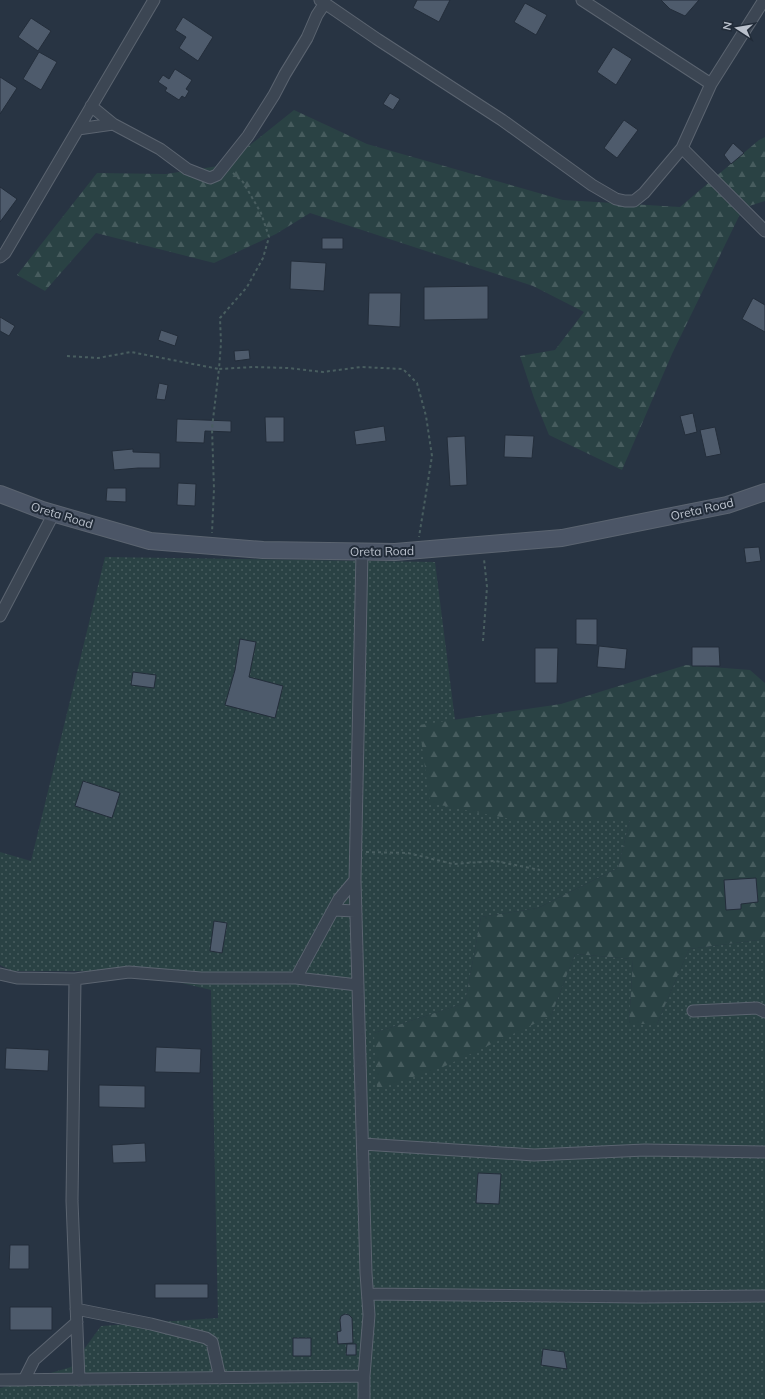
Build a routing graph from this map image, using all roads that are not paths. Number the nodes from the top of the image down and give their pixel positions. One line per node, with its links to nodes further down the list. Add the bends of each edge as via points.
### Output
1 (154, 0): 6 (street)
2 (582, 0): 5 (street)
3 (764, 0): 5 (street)
4 (322, 2): 7 (street, via 307,38 274,95 248,136 217,175 210,178 187,169 160,148); 9 (street, via 502,120 592,185 616,199 634,201 644,194)
5 (711, 84): 9 (street)
6 (92, 106): 7 (street); 8 (street)
7 (113, 124): 8 (street)
8 (78, 129): 11 (street, via 5,253)
9 (682, 148): 10 (street)
10 (765, 231)
11 (0, 257)
12 (765, 492): 15 (street, Oreta Road, via 726,505 562,538 395,552)
13 (0, 494): 14 (street, Oreta Road)
14 (54, 513): 15 (street, Oreta Road, via 150,541 263,550); 16 (street)
15 (362, 552): 17 (street)
16 (0, 616)
17 (355, 880): 18 (street, via 339,899); 19 (street)
18 (334, 910): 19 (street); 21 (street)
19 (356, 911): 23 (street)
20 (0, 974): 22 (street, via 17,978)
21 (296, 978): 22 (street, via 201,978 129,972); 23 (street)
22 (75, 979): 30 (street, via 72,1201)
23 (358, 985): 26 (street)
24 (693, 1011): 25 (street, via 757,1008)
25 (765, 1012)
26 (363, 1144): 27 (street, via 534,1155 645,1150); 28 (street)
27 (765, 1152)
28 (368, 1294): 29 (street, via 641,1298); 32 (street, via 369,1315)
29 (765, 1296)
30 (76, 1309): 31 (street); 33 (street, via 206,1338 212,1342)
31 (77, 1322): 35 (street, via 34,1360); 36 (street)
32 (364, 1376): 33 (street); 37 (street)
33 (220, 1378): 36 (street)
34 (0, 1380): 35 (street)
35 (24, 1380): 36 (street)
36 (79, 1380)
37 (364, 1399)

